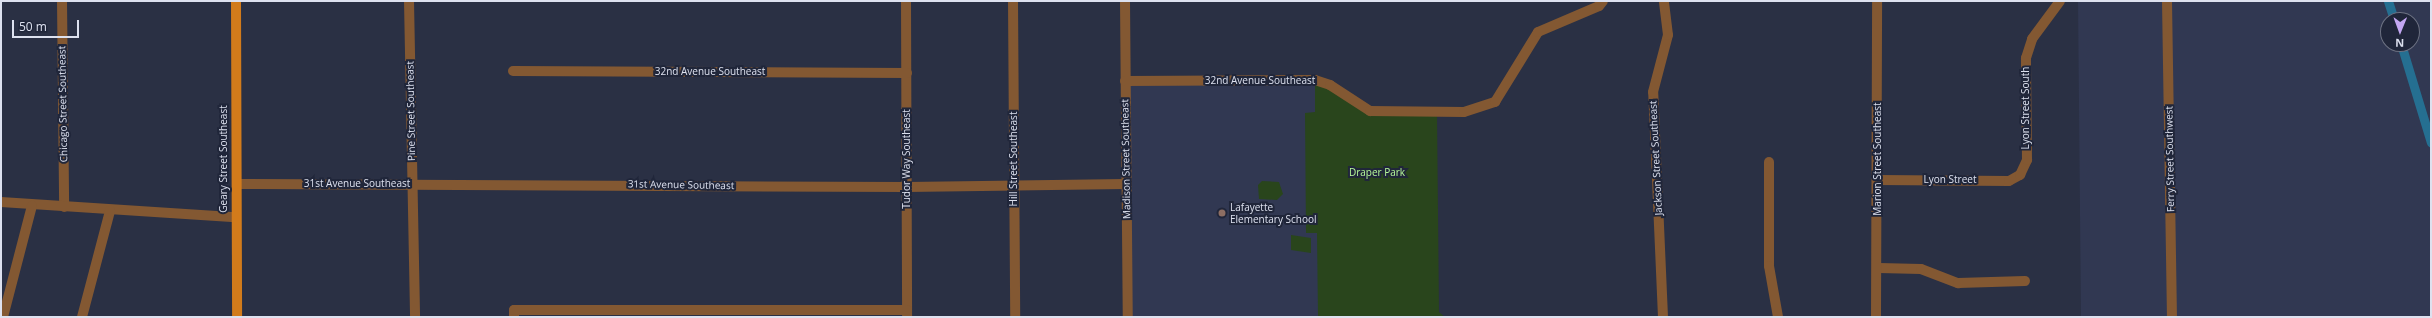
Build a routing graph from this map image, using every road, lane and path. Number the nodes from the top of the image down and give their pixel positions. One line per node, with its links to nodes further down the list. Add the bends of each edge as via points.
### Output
1 (62, 1): 25 (street, Chicago Street Southeast)
2 (236, 1): 18 (main road, Geary Street Southeast)
3 (409, 1): 19 (street, Pine Street Southeast)
4 (906, 1): 13 (street, Tudor Way Southeast)
5 (1013, 1): 20 (street, Hill Street Southeast)
6 (1126, 1): 14 (street, Madison Street Southeast)
7 (1603, 1): 14 (street, 32nd Avenue Southeast, via 1599,6 1538,32 1495,102 1464,112 1370,111 1330,85 1315,80)
8 (1664, 1): 38 (street, Jackson Street Southeast, via 1668,35 1653,92)
9 (1877, 1): 17 (street, Marion Street Southeast)
10 (2060, 1): 16 (street, Lyon Street South, via 2032,40 2026,58 2027,160)
11 (2167, 1): 41 (street, Ferry Street Southwest)
12 (513, 70): 13 (street, 32nd Avenue Southeast)
13 (907, 73): 22 (street, Tudor Way Southeast)
14 (1125, 81): 21 (street, Madison Street Southeast)
15 (1769, 162): 39 (street, via 1769,266)
16 (2020, 175): 17 (street, Lyon Street, via 2009,181)
17 (1878, 180): 28 (street, Marion Street Southeast)
18 (237, 184): 19 (street, 31st Avenue Southeast); 27 (main road, Geary Street Southeast)
19 (413, 184): 22 (street, 31st Avenue Southeast); 35 (street, Pine Street Southeast)
20 (1014, 184): 21 (street, 31st Avenue Southeast); 22 (street, 31st Avenue Southeast); 36 (street, Hill Street Southeast)
21 (1126, 184): 37 (street, Madison Street Southeast)
22 (907, 187): 31 (street, Tudor Way Southeast)
23 (1, 202): 24 (street)
24 (32, 206): 25 (street); 32 (street)
25 (64, 207): 26 (street)
26 (110, 211): 27 (street); 33 (street)
27 (236, 218): 34 (main road, Geary Street Southeast)
28 (1878, 268): 29 (street, via 1921,269 1958,283); 40 (street, Marion Street Southeast)
29 (2025, 281)
30 (514, 313): 31 (street)
31 (908, 314)
32 (3, 317)
33 (82, 317)
34 (237, 317)
35 (415, 317)
36 (1015, 317)
37 (1128, 317)
38 (1663, 317)
39 (1778, 317)
40 (1876, 317)
41 (2172, 317)

